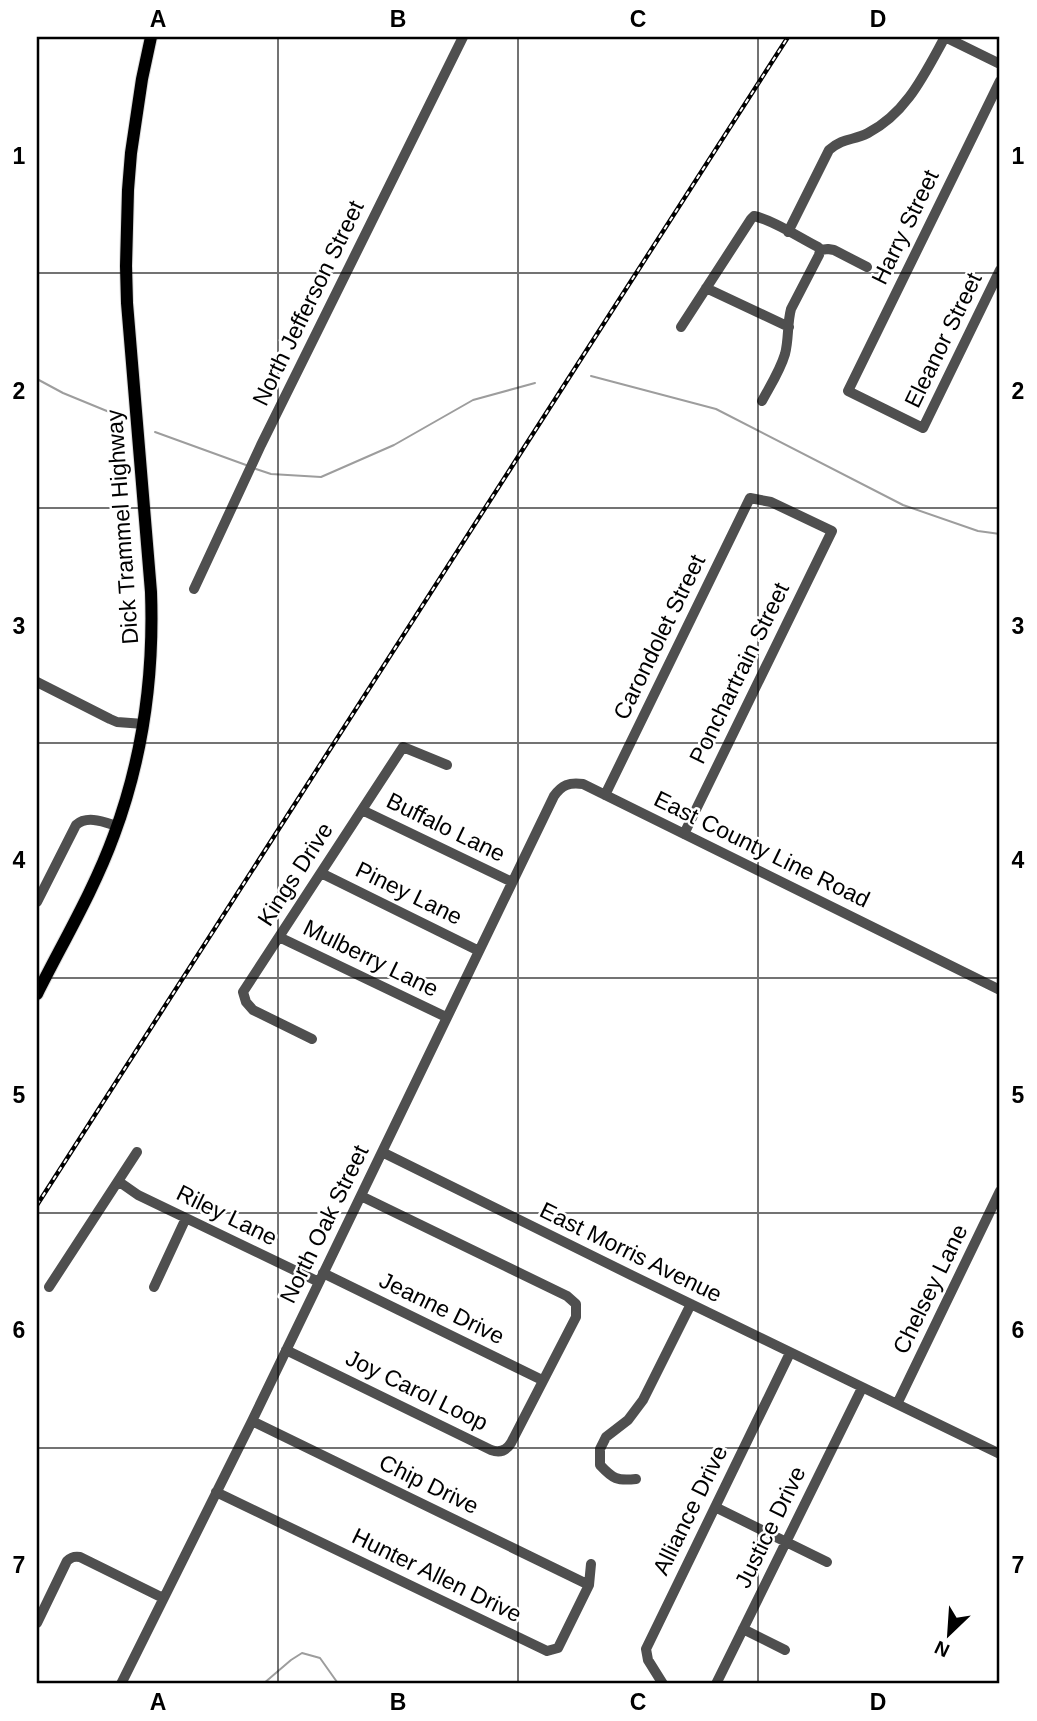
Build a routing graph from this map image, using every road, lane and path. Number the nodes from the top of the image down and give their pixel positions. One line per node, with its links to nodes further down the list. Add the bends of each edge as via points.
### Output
1 (151, 37): 18 (main road, Dick Trammel Highway, via 135,116 126,228 127,303 151,592)
2 (463, 37): 16 (street, North Jefferson Street)
3 (945, 37): 4 (street); 6 (street, via 915,92 891,119 829,150)
4 (1000, 64)
5 (1000, 81): 14 (street, Harry Street, via 848,391)
6 (788, 232): 7 (street); 10 (street, via 752,217)
7 (820, 250): 8 (street, via 834,250); 12 (street, via 791,309)
8 (867, 267)
9 (1000, 270): 14 (street, Eleanor Street)
10 (706, 288): 11 (street); 12 (street)
11 (681, 327)
12 (789, 327): 13 (street, via 786,352)
13 (762, 401)
14 (923, 428)
15 (832, 531): 21 (street, Carondolet Street, via 771,502 750,498); 24 (street, Ponchartrain Street)
16 (194, 589)
17 (37, 682): 18 (street, via 117,722)
18 (144, 724): 23 (main road, Dick Trammel Highway)
19 (447, 765): 22 (street, Kings Drive, via 402,747)
20 (566, 785): 21 (street, East County Line Road, via 583,784); 26 (street, North Oak Street, via 554,796)
21 (606, 795): 24 (street, East County Line Road)
22 (362, 810): 25 (street, Kings Drive); 26 (street, Buffalo Lane)
23 (117, 826): 27 (street, via 95,820 76,825); 31 (main road, Dick Trammel Highway)
24 (684, 834): 30 (street, East County Line Road)
25 (321, 873): 28 (street, Kings Drive); 29 (street, Piney Lane)
26 (512, 882): 29 (street, North Oak Street)
27 (37, 902)
28 (279, 937): 32 (street, Mulberry Lane); 33 (street, Kings Drive, via 243,992 246,1002 253,1010)
29 (479, 951): 32 (street, North Oak Street)
30 (1000, 990)
31 (37, 994)
32 (446, 1017): 35 (street, North Oak Street)
33 (312, 1039)
34 (137, 1152): 36 (street)
35 (382, 1152): 38 (street, North Oak Street); 43 (street, East Morris Avenue)
36 (118, 1181): 39 (street, Riley Lane); 41 (street)
37 (1000, 1191): 48 (street, Chelsey Lane)
38 (361, 1196): 40 (street, North Oak Street); 46 (street, Joy Carol Loop, via 576,1304 576,1317)
39 (186, 1218): 40 (street, Riley Lane); 42 (street)
40 (321, 1278): 44 (street, North Oak Street); 46 (street, Jeanne Drive)
41 (49, 1287)
42 (154, 1287)
43 (691, 1304): 45 (street, East Morris Avenue); 51 (street, via 643,1400 600,1449 600,1465 609,1475)
44 (286, 1350): 46 (street, Joy Carol Loop, via 495,1452 511,1443); 49 (street, North Oak Street)
45 (790, 1353): 47 (street, East Morris Avenue); 53 (street, Alliance Drive)
46 (542, 1380)
47 (862, 1388): 48 (street, East Morris Avenue); 54 (street, Justice Drive)
48 (897, 1404): 50 (street, East Morris Avenue)
49 (252, 1421): 52 (street, North Oak Street); 57 (street, Chip Drive)
50 (998, 1449)
51 (636, 1479)
52 (216, 1492): 57 (street, Hunter Allen Drive, via 547,1651 558,1648); 58 (street, North Oak Street)
53 (715, 1507): 54 (street); 63 (street, Alliance Drive, via 646,1649)
54 (786, 1542): 55 (street); 60 (street, Justice Drive)
55 (827, 1562)
56 (591, 1563): 57 (street, Hunter Allen Drive)
57 (589, 1585)
58 (163, 1598): 59 (street, via 80,1557 71,1558); 62 (street, North Oak Street)
59 (37, 1623)
60 (743, 1629): 61 (street); 64 (street, Justice Drive)
61 (785, 1650)
62 (121, 1684)
63 (663, 1684)
64 (716, 1684)

